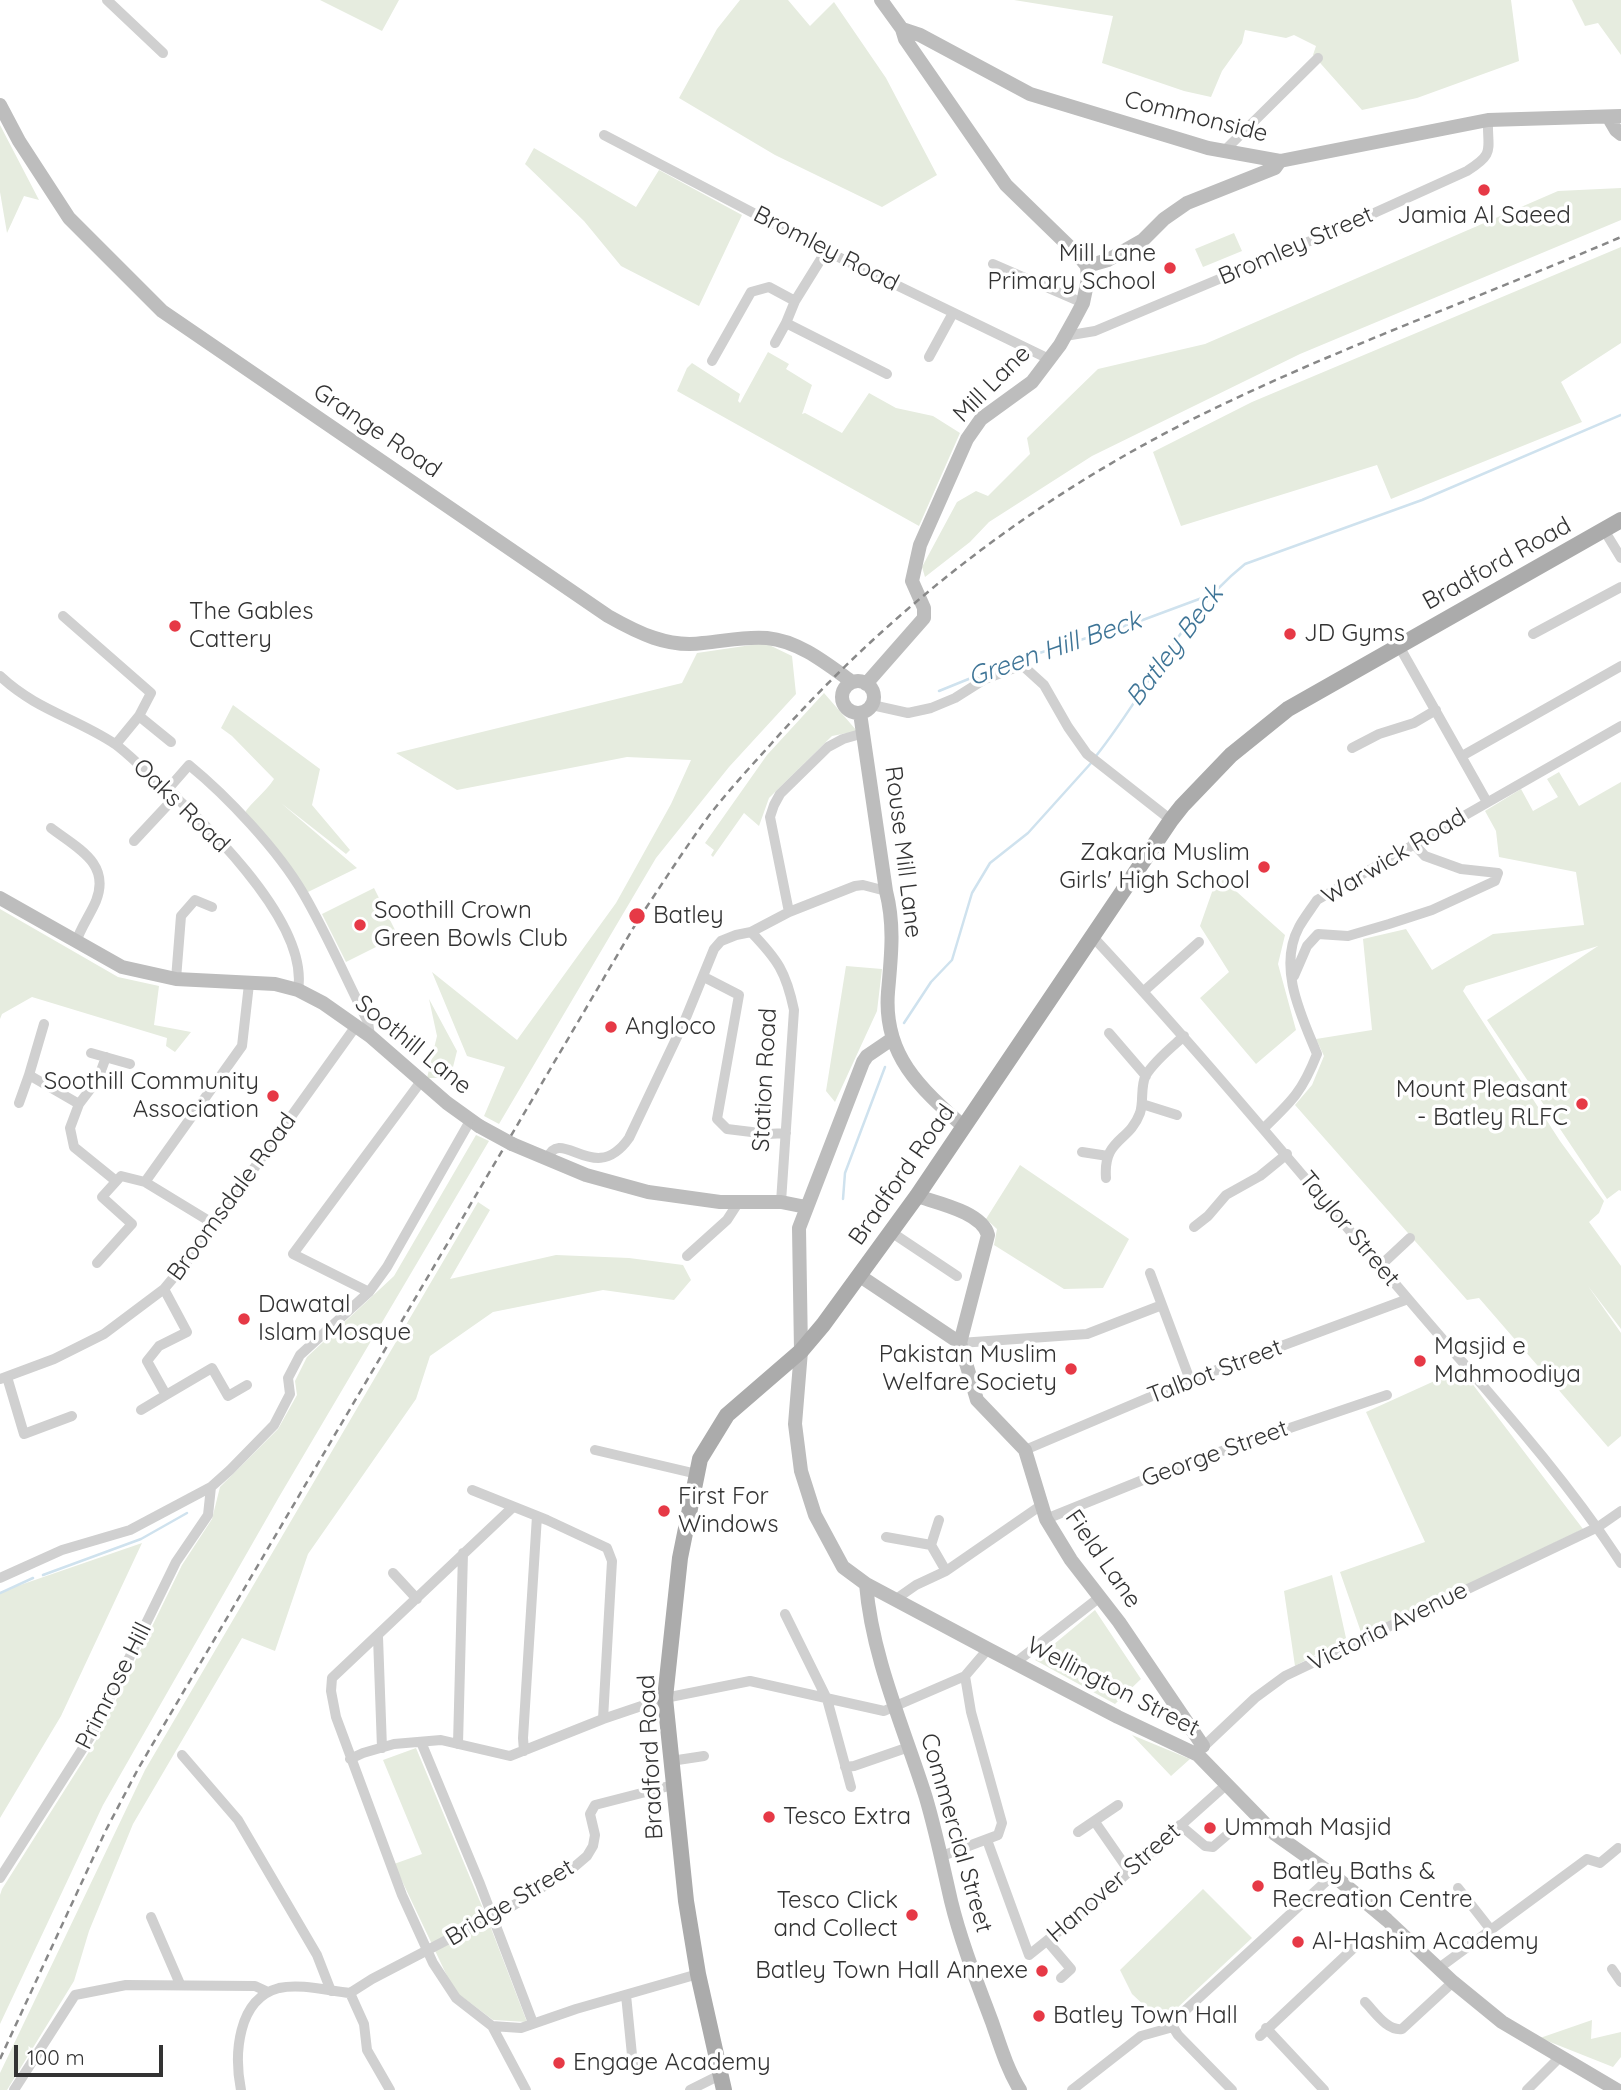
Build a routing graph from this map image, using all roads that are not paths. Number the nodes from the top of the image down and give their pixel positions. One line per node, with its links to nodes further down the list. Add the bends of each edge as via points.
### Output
1 (107, 0): 4 (street)
2 (881, 0): 3 (street)
3 (902, 29): 11 (street, Commonside, via 1030,94); 15 (street, via 1006,185)
4 (163, 53)
5 (1318, 58): 11 (street)
6 (0, 105): 35 (street, Grange Road, via 69,218 162,311 608,616 640,634 676,643 768,638 793,645 812,655 822,670)
7 (1615, 117): 8 (street, Commonside); 9 (street)
8 (1488, 120): 12 (street, Commonside); 20 (street, Bromley Street, via 1491,147 1483,161 1467,171 1095,331)
9 (1621, 134)
10 (604, 135): 13 (street, Bromley Road)
11 (1224, 151): 12 (street, Commonside)
12 (1280, 161): 15 (street, via 1275,168 1187,203 1143,240)
13 (826, 251): 16 (street); 18 (street, Bromley Road)
14 (993, 264): 17 (street)
15 (1087, 266): 17 (street, Mill Lane)
16 (795, 301): 19 (street); 24 (street, via 769,287 751,292)
17 (1083, 303): 20 (street, Mill Lane)
18 (953, 313): 22 (street); 23 (street, Bromley Road)
19 (786, 323): 21 (street); 25 (street)
20 (1065, 336): 23 (street, Mill Lane)
21 (775, 343)
22 (929, 357)
23 (1049, 359): 35 (street, Mill Lane, via 1032,382 981,419 967,439 914,564 912,581 924,618)
24 (708, 361)
25 (887, 373)
26 (1621, 520): 27 (main road, Bradford Road)
27 (1604, 530): 28 (street); 32 (main road, Bradford Road)
28 (1621, 558)
29 (1621, 587): 31 (street)
30 (64, 616): 38 (street, via 151,693)
31 (1533, 634)
32 (1399, 646): 37 (street); 47 (main road, Bradford Road, via 1280,715 1231,755)
33 (1621, 666): 44 (street)
34 (0, 676): 42 (street, Oaks Road, via 41,707)
35 (854, 686): 36 (street, Rouse Mill Lane, via 873,695); 36 (street, Grange Road, via 842,700 847,709)
36 (866, 709): 40 (street, Rouse Mill Lane); 47 (street, via 908,713 932,708 1022,665 1044,685 1087,754)
37 (1436, 710): 43 (street); 44 (street)
38 (139, 716): 41 (street); 42 (street)
39 (1621, 726): 46 (street, Warwick Road)
40 (864, 733): 51 (street, Rouse Mill Lane); 54 (street, via 828,747 774,805 772,832)
41 (171, 741)
42 (116, 744): 45 (street, Oaks Road)
43 (1352, 748)
44 (1462, 756): 46 (street)
45 (172, 793): 49 (street); 63 (street, Oaks Road, via 244,868 272,906 289,937 299,973); 69 (street, via 189,765 252,827 314,914 368,1022)
46 (1487, 802): 50 (street, Warwick Road)
47 (1171, 820): 56 (main road, Bradford Road)
48 (51, 828): 57 (street, via 92,859 101,880)
49 (134, 841)
50 (1413, 843): 61 (street, Warwick Road, via 1317,900 1297,930); 61 (street, via 1425,856 1461,869 1498,873 1495,881 1432,910 1348,936 1318,934 1307,946)
51 (886, 891): 54 (street, via 855,886); 70 (street, Rouse Mill Lane, via 892,915 888,996)
52 (0, 898): 57 (street, Soothill Lane)
53 (212, 907): 60 (street, via 195,900 181,916)
54 (789, 912): 55 (street)
55 (751, 932): 59 (street, via 721,942); 84 (street, Station Road, via 788,980 794,1010)
56 (1093, 937): 64 (street, Taylor Street); 82 (main road, Bradford Road)
57 (76, 942): 60 (street, Soothill Lane, via 122,967)
58 (1199, 942): 64 (street)
59 (704, 977): 84 (street, via 739,995 717,1119 727,1129); 88 (street, via 620,1151 597,1159 555,1147)
60 (176, 979): 62 (street, Soothill Lane)
61 (1292, 979): 83 (street, Warwick Road, via 1295,1000 1317,1054 1306,1084)
62 (249, 984): 63 (street, Soothill Lane); 91 (street, via 242,1046)
63 (298, 990): 66 (street, Soothill Lane)
64 (1144, 991): 68 (street, Taylor Street)
65 (44, 1024): 74 (street)
66 (356, 1026): 69 (street, Soothill Lane); 96 (street, Broomsdale Road)
67 (1109, 1033): 75 (street)
68 (1184, 1035): 75 (street); 83 (street, Taylor Street)
69 (370, 1036): 76 (street, Soothill Lane)
70 (892, 1039): 82 (street, Rouse Mill Lane, via 917,1084); 95 (street, via 863,1062)
71 (91, 1052): 72 (street)
72 (106, 1057): 73 (street); 78 (street, via 99,1079)
73 (130, 1064)
74 (29, 1075): 77 (street); 78 (street)
75 (1146, 1076): 79 (street)
76 (422, 1080): 81 (street, Soothill Lane); 107 (street, via 293,1254)
77 (19, 1103)
78 (79, 1104): 90 (street, via 71,1128 74,1147)
79 (1142, 1104): 80 (street); 87 (street, via 1132,1128)
80 (1177, 1115)
81 (475, 1124): 88 (street, Soothill Lane, bridge); 107 (street)
82 (963, 1126): 92 (main road, Bradford Road)
83 (1264, 1128): 86 (street, Taylor Street)
84 (786, 1133): 93 (street, Station Road)
85 (1082, 1152): 87 (street)
86 (1287, 1154): 97 (street, via 1226,1195); 102 (street, Taylor Street)
87 (1108, 1156): 89 (street)
88 (547, 1159): 94 (street, Soothill Lane, via 648,1192)
89 (1106, 1178)
90 (116, 1181): 91 (street, via 121,1176); 101 (street, via 102,1197 132,1224)
91 (145, 1182): 96 (street)
92 (917, 1196): 98 (main road, Bradford Road); 110 (street, via 968,1214 986,1227 988,1235)
93 (780, 1202): 94 (street, Soothill Lane); 95 (street, Soothill Lane)
94 (738, 1203): 100 (street, via 727,1220)
95 (806, 1207): 111 (street, via 799,1228)
96 (214, 1224): 106 (street, Broomsdale Road)
97 (1194, 1227)
98 (891, 1232): 104 (main road, Bradford Road); 105 (street)
99 (1410, 1238): 102 (street)
100 (687, 1256)
101 (97, 1263)
102 (1380, 1266): 108 (street, Taylor Street)
103 (1150, 1273): 109 (street)
104 (860, 1276): 110 (street); 111 (main road, Bradford Road)
105 (957, 1276)
106 (164, 1289): 112 (street, Broomsdale Road, via 104,1334); 115 (street, via 187,1332 159,1346 147,1361)
107 (369, 1292): 122 (street, via 300,1355 288,1378 290,1394 274,1425)
108 (1408, 1300): 113 (street, Talbot Street); 129 (street, Taylor Street, via 1509,1415)
109 (1162, 1305): 110 (street, via 1087,1334); 113 (street)
110 (960, 1343): 120 (street, Field Lane, via 977,1399)
111 (801, 1351): 121 (main road, Bradford Road, via 727,1415); 137 (street, Wellington Street, via 795,1424 801,1471 815,1515 843,1567)
112 (3, 1378): 118 (street, Broomsdale Road, via 24,1434)
113 (1190, 1380): 120 (street, Talbot Street)
114 (247, 1385): 115 (street, via 228,1396 212,1368)
115 (166, 1395): 117 (street)
116 (1387, 1395): 125 (street, George Street)
117 (141, 1410)
118 (72, 1416)
119 (595, 1450): 121 (street)
120 (1025, 1450): 125 (street, Field Lane)
121 (697, 1474): 146 (main road, Bradford Road, via 680,1558)
122 (211, 1487): 136 (street, via 130,1530 62,1550); 174 (street, Primrose Hill, via 208,1515 176,1562 92,1734)
123 (472, 1490): 124 (street)
124 (513, 1507): 127 (street); 132 (street)
125 (1044, 1511): 134 (street, George Street); 138 (street, Field Lane, via 1071,1560)
126 (1621, 1511): 129 (street, Victoria Avenue)
127 (537, 1516): 149 (street, via 607,1548 612,1561); 155 (street)
128 (939, 1520): 131 (street)
129 (1598, 1527): 133 (street, Taylor Street); 154 (street, Victoria Avenue, via 1285,1676)
130 (886, 1537): 131 (street)
131 (931, 1545): 134 (street)
132 (463, 1553): 139 (street); 151 (street)
133 (1621, 1563)
134 (946, 1571): 140 (street, George Street)
135 (393, 1573): 139 (street)
136 (0, 1578)
137 (866, 1584): 140 (street, Wellington Street); 148 (street, Commercial Street, via 869,1617)
138 (1100, 1597): 144 (street); 154 (street, Field Lane)
139 (417, 1599): 142 (street)
140 (896, 1599): 143 (street, Wellington Street)
141 (785, 1614): 147 (street)
142 (378, 1637): 153 (street); 158 (street, via 332,1678 336,1717)
143 (988, 1649): 144 (street, Wellington Street); 145 (street)
144 (1015, 1663): 154 (street, Wellington Street, via 1118,1717)
145 (965, 1676): 148 (street); 169 (street, via 1002,1823 998,1835)
146 (665, 1698): 147 (street, via 750,1681); 149 (street); 159 (main road, Bradford Road)
147 (827, 1699): 148 (street, via 884,1711); 160 (street)
148 (895, 1708): 152 (street, Commercial Street)
149 (603, 1718): 155 (street)
150 (421, 1742): 151 (street); 153 (street); 176 (street)
151 (458, 1744): 155 (street, via 510,1756)
152 (909, 1747): 160 (street); 171 (street, Commercial Street)
153 (382, 1748): 158 (street)
154 (1200, 1750): 161 (street, Wellington Street)
155 (524, 1751)
156 (182, 1755): 189 (street, via 238,1820 317,1955)
157 (704, 1756): 159 (street)
158 (350, 1759): 181 (street)
159 (671, 1761): 162 (main road, Bradford Road)
160 (845, 1767): 163 (street)
161 (1227, 1784): 166 (street, Hanover Street); 173 (street, Wellington Street, via 1275,1834)
162 (673, 1786): 176 (street, Bridge Street, via 595,1805 590,1814 595,1835 587,1856 543,1889); 184 (main road, Bradford Road)
163 (851, 1787)
164 (1118, 1805): 165 (street)
165 (1096, 1822): 167 (street); 172 (street)
166 (1180, 1825): 168 (street, via 1205,1846 1213,1847); 172 (street, Hanover Street)
167 (1078, 1832)
168 (1227, 1835)
169 (987, 1840): 171 (street); 179 (street, Hanover Street, via 1027,1954)
170 (1618, 1848): 178 (street, via 1600,1863 1587,1859)
171 (942, 1856): 205 (street, Commercial Street, via 975,1977)
172 (1129, 1871): 179 (street, Hanover Street)
173 (1333, 1875): 182 (street, Wellington Street); 196 (street, via 1178,2017)
174 (0, 1878)
175 (1458, 1888): 178 (street)
176 (492, 1915): 181 (street, Bridge Street); 194 (street)
177 (151, 1917): 188 (street)
178 (1491, 1930): 182 (street)
179 (1048, 1942): 185 (street, via 1072,1969)
180 (1360, 1942): 208 (street, via 1263,2032)
181 (428, 1952): 191 (street, Bridge Street); 195 (street, via 456,1998)
182 (1439, 1968): 186 (street, Wellington Street)
183 (1612, 1969): 187 (street)
184 (698, 1974): 192 (street); 199 (main road, Bradford Road)
185 (1061, 1978)
186 (1453, 1982): 193 (street, via 1402,2029 1390,2027); 197 (street, Wellington Street, via 1503,2022)
187 (1621, 1982)
188 (180, 1984): 190 (street, via 255,1986); 200 (street, via 126,1984 75,1995)
189 (331, 1991): 190 (street, via 294,1987); 191 (street)
190 (268, 1992): 201 (street, via 249,2010 243,2025 237,2071)
191 (350, 1993): 202 (street, via 364,2024 367,2050)
192 (625, 1995): 194 (street); 198 (street)
193 (1365, 2002)
194 (533, 2023): 195 (street, via 521,2028)
195 (492, 2026): 203 (street)
196 (1173, 2027): 206 (street, via 1141,2036); 207 (street)
197 (1561, 2056): 209 (street); 210 (street, Wellington Street)
198 (633, 2065)
199 (724, 2085): 204 (street)
200 (14, 2090)
201 (241, 2090)
202 (390, 2090)
203 (527, 2090)
204 (690, 2090)
205 (1020, 2090)
206 (1072, 2090)
207 (1232, 2090)
208 (1324, 2090)
209 (1527, 2090)
210 (1619, 2090)

